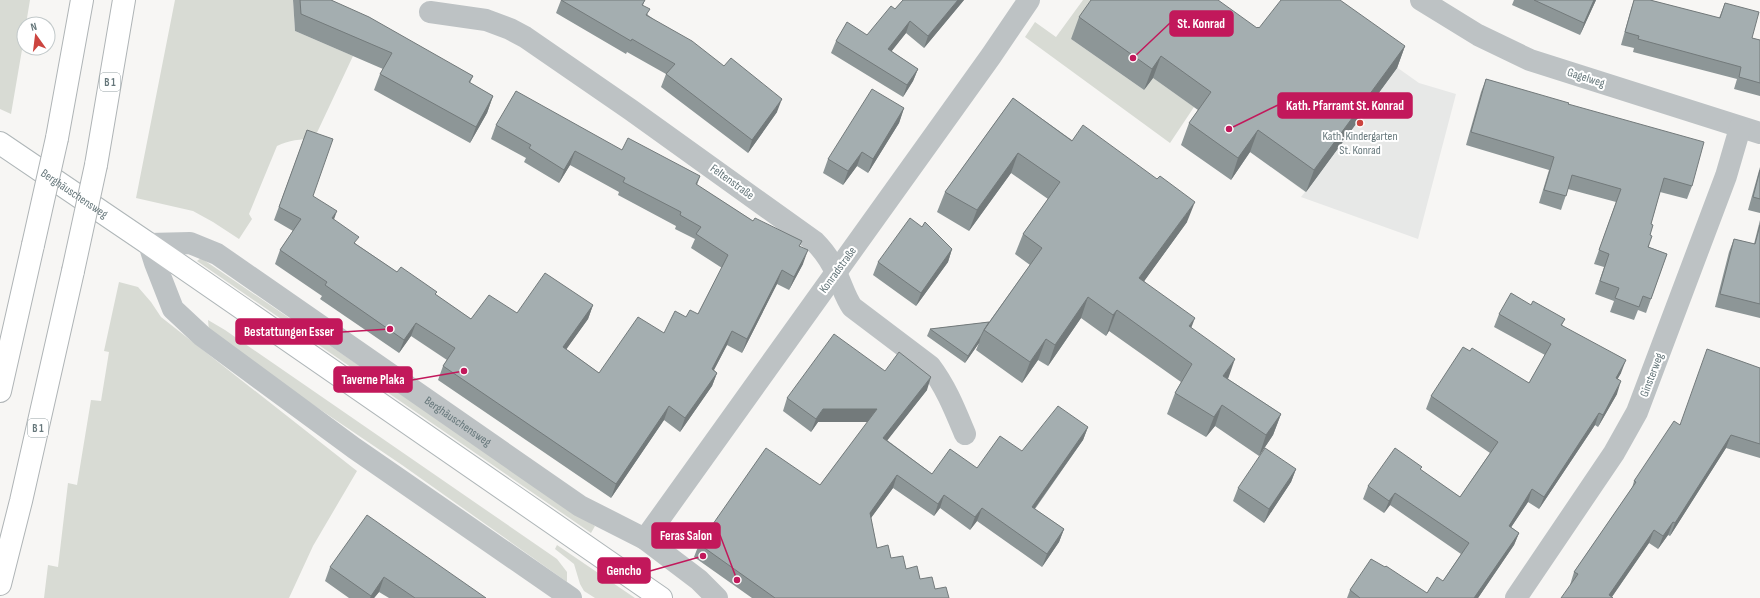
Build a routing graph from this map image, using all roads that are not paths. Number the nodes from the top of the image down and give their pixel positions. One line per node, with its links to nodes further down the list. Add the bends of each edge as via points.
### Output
1 (82, 0): 10 (main road, bridge, via 57,138)
2 (124, 0): 13 (main road, B 1, bridge, via 96,165 23,493)
3 (1029, 0): 9 (street, Konradstraße)
4 (1421, 0): 6 (street, Gagelweg, via 1478,35 1530,60)
5 (430, 12): 9 (street, Feltenstraße, via 486,20 525,37 638,114 815,242 827,255)
6 (1750, 131): 17 (street, Ginsterweg, via 1726,176 1637,412 1614,453)
7 (0, 143): 8 (main road, Berghäuschensweg)
8 (149, 244): 12 (street, Berghäuschensweg, via 190,243 217,254 580,506); 14 (street, via 173,309 202,336 354,448); 15 (main road, Berghäuschensweg)
9 (836, 272): 11 (street, Feltenstraße, via 852,307 930,366 951,401); 12 (street, Konradstraße)
10 (0, 391)
11 (965, 434)
12 (645, 539): 16 (street, Berghäuschensweg, via 699,580)
13 (0, 584)
14 (570, 598)
15 (661, 598)
16 (717, 598)
17 (1516, 598)

